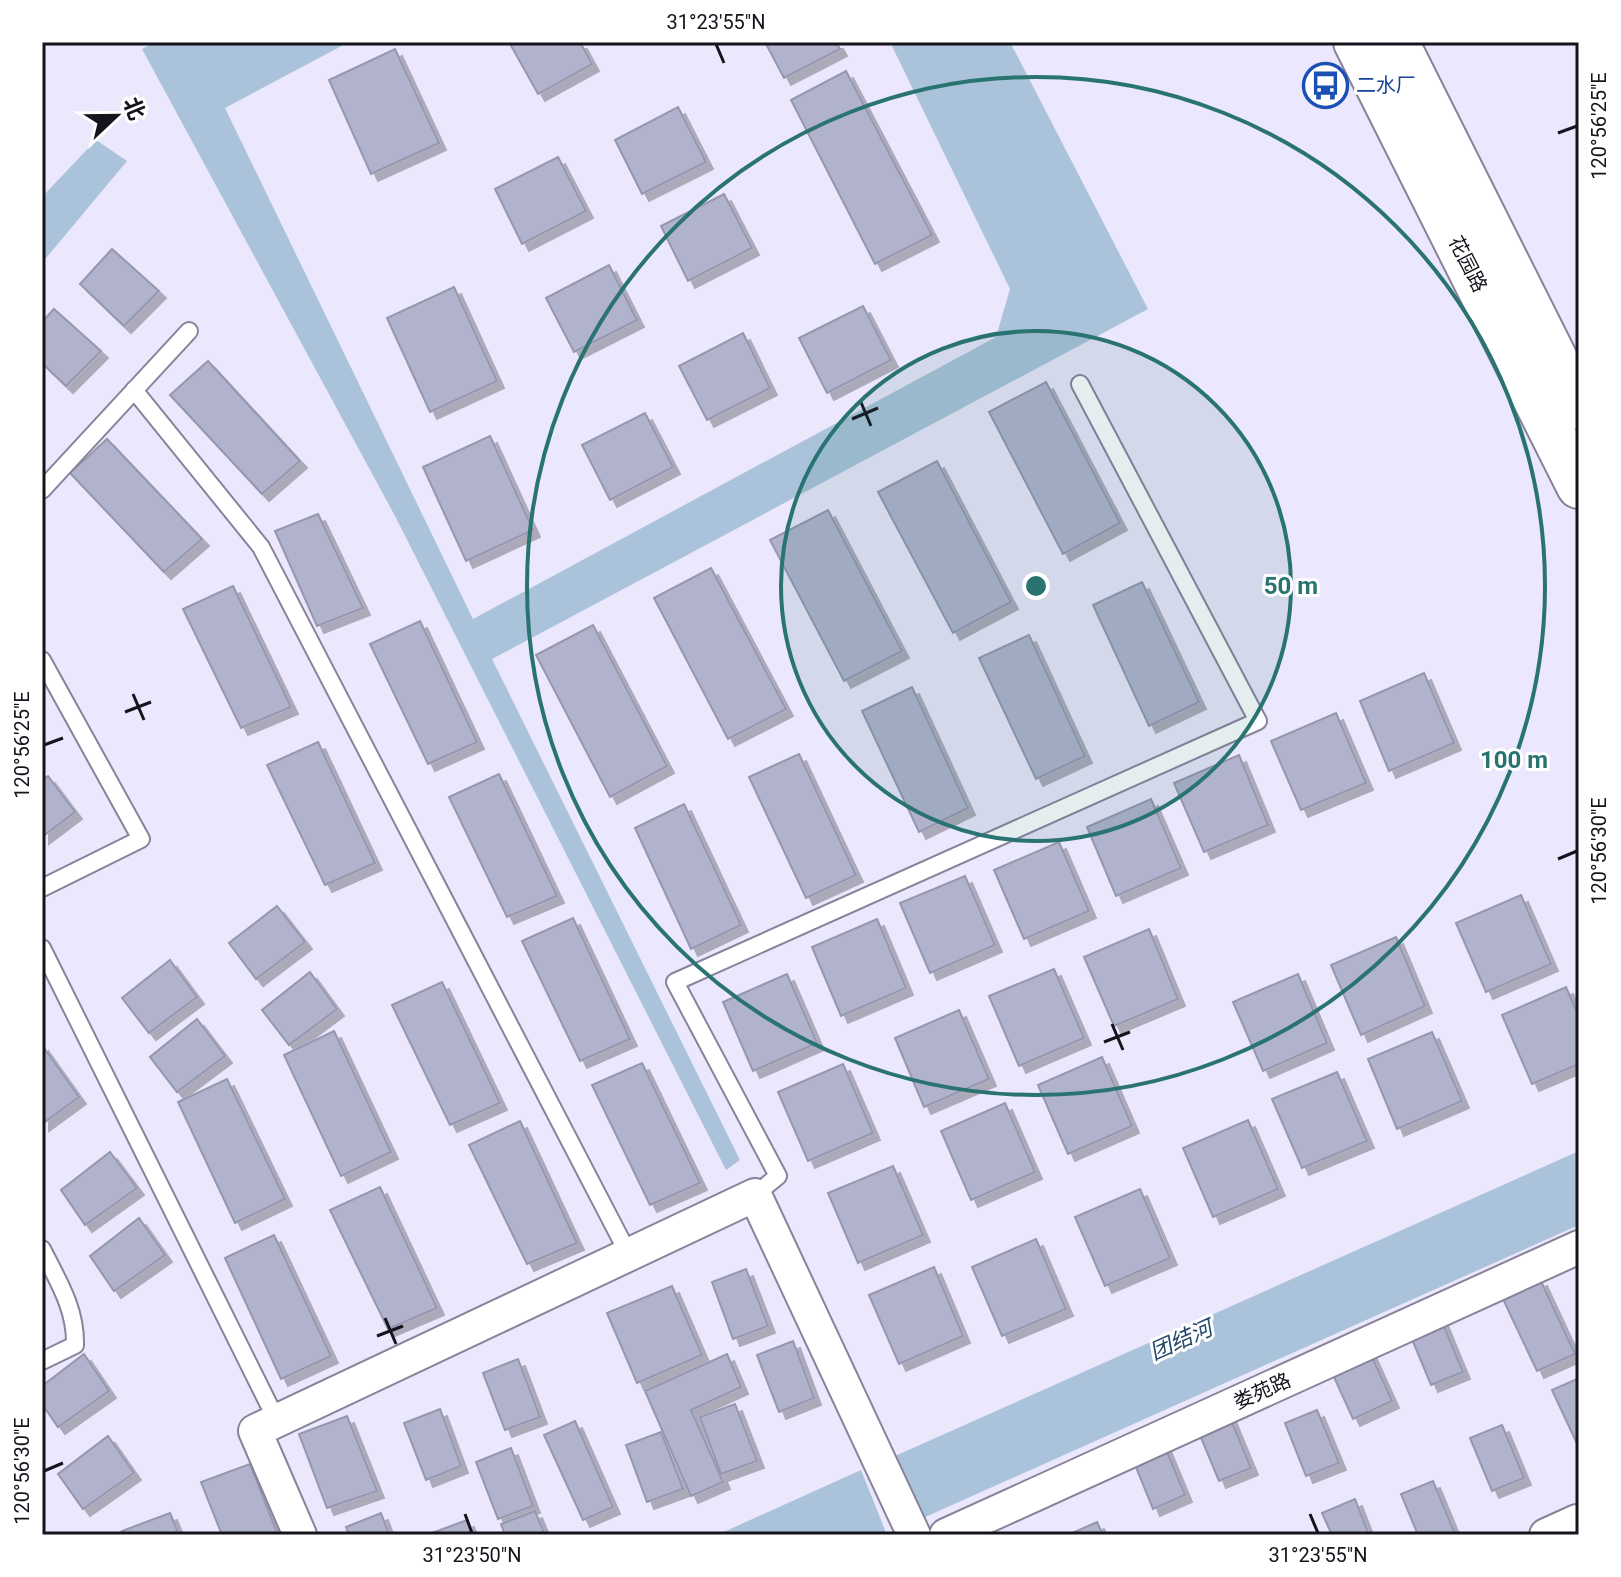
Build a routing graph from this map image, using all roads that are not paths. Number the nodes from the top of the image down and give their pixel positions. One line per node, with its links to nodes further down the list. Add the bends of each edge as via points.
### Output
1 (1356, 42): 7 (main road, 花园路)
2 (1396, 42): 6 (main road, 花园路)
3 (189, 331): 5 (lane)
4 (1080, 384): 12 (lane, via 1258,721 675,982 778,1176)
5 (134, 390): 8 (lane); 15 (lane, via 261,547)
6 (1579, 407)
7 (1579, 486)
8 (42, 490)
9 (42, 660): 10 (lane, via 141,839)
10 (42, 888)
11 (42, 948): 17 (lane)
12 (755, 1195): 15 (street); 20 (street)
13 (1579, 1247): 21 (street, 娄苑路)
14 (42, 1249): 16 (lane, via 76,1326 75,1345)
15 (629, 1255): 17 (street)
16 (42, 1361)
17 (277, 1421): 19 (street, via 255,1431)
18 (1577, 1521): 22 (street)
19 (300, 1535)
20 (914, 1535)
21 (946, 1535)
22 (1546, 1535)

